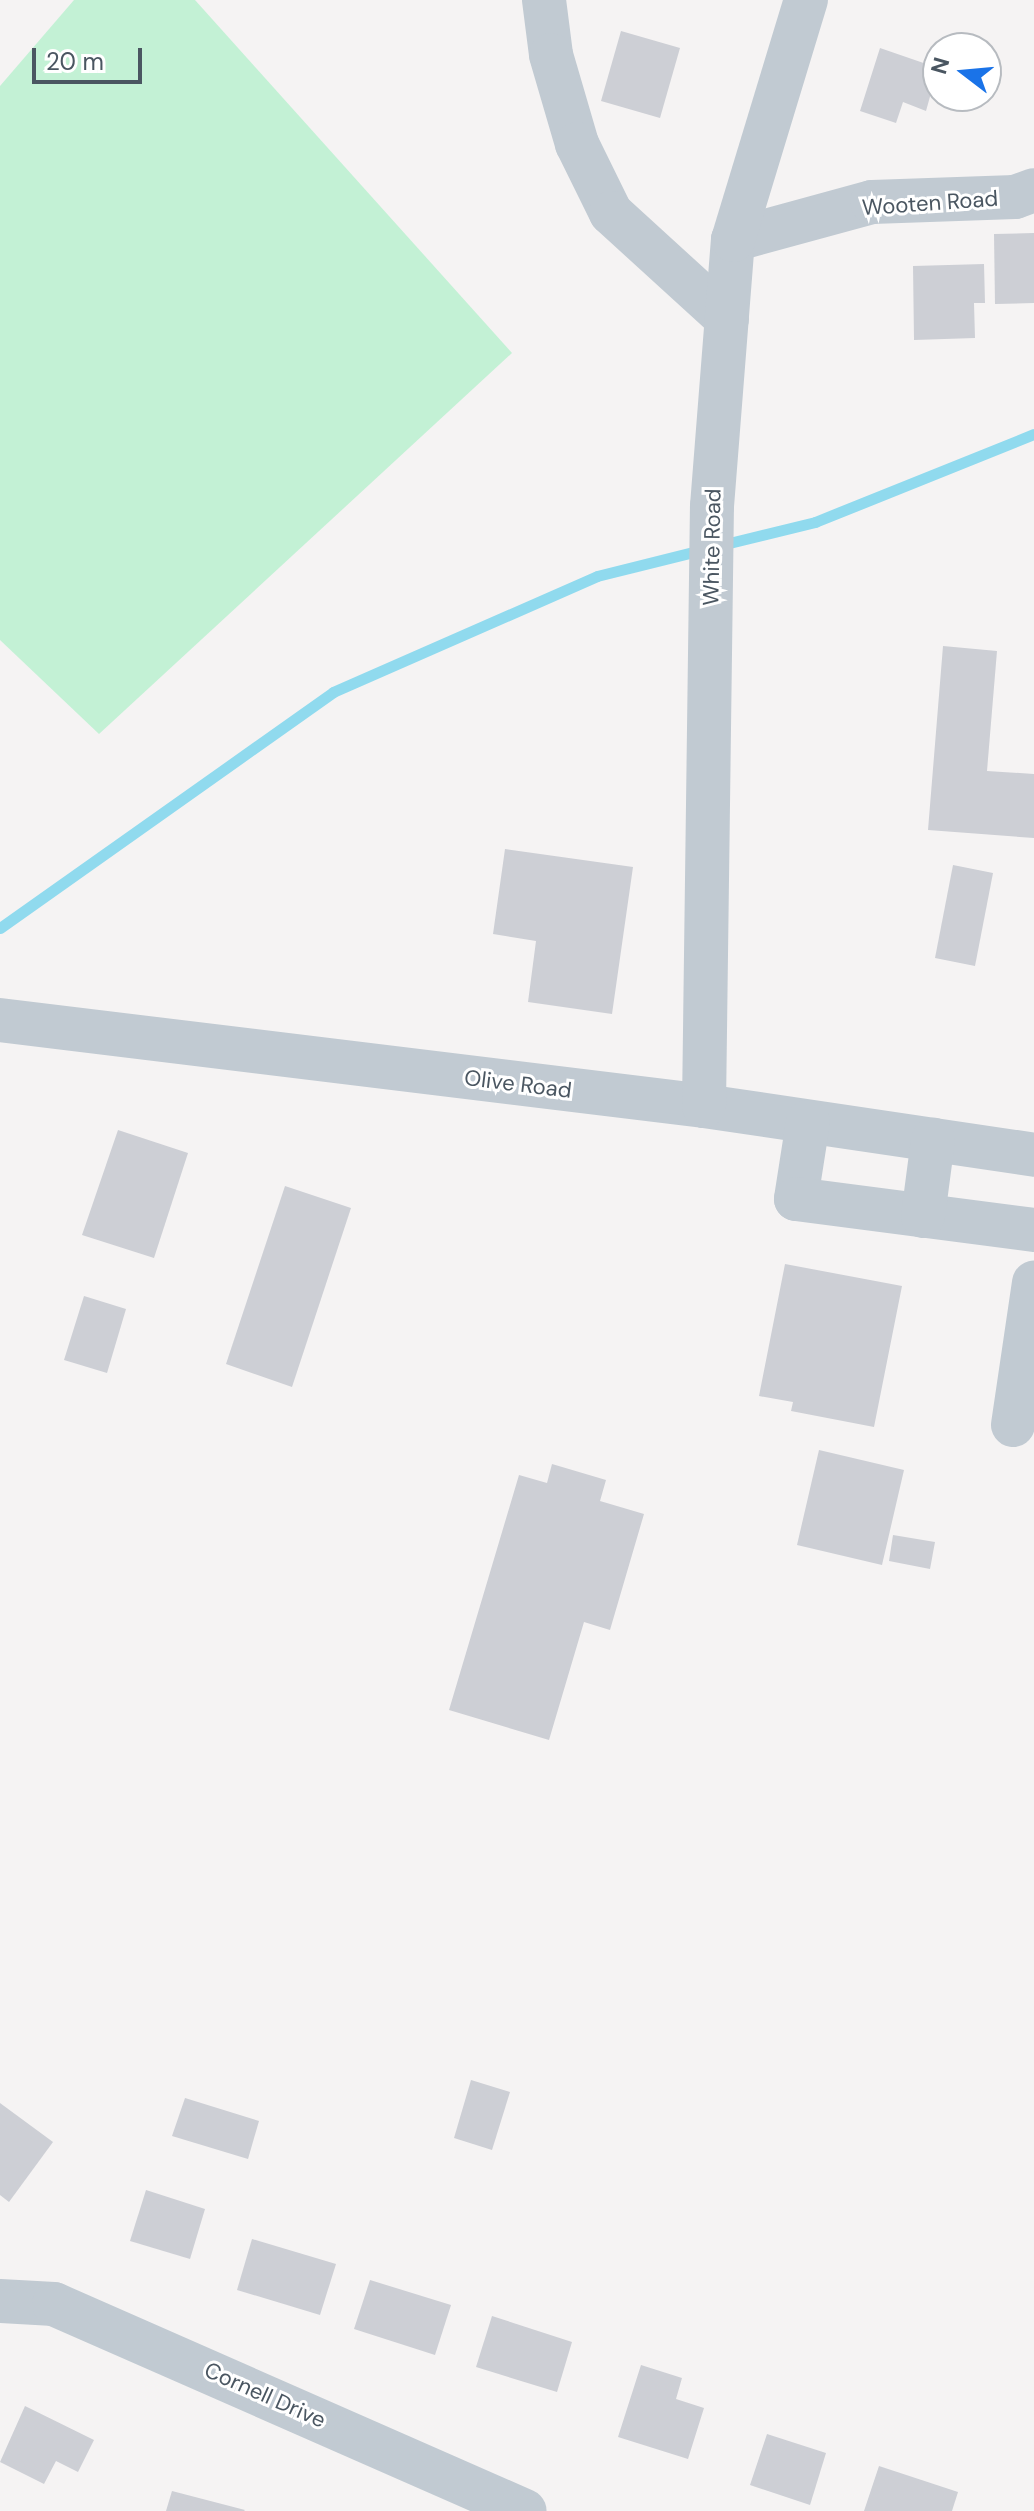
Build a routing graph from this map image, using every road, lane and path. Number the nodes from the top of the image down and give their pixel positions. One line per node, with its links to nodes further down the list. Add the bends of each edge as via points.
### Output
1 (544, 0): 5 (street, via 551,55 577,144 611,213)
2 (806, 0): 4 (street, White Road)
3 (1034, 190): 4 (street, Wooten Road, via 1015,197 872,202)
4 (733, 240): 5 (street, White Road)
5 (727, 319): 7 (street, White Road, via 711,548)
6 (0, 1020): 7 (street, Olive Road)
7 (704, 1106): 8 (street, Olive Road)
8 (808, 1122): 9 (street, Olive Road); 11 (street, via 796,1199)
9 (933, 1140): 10 (street, Olive Road); 11 (street)
10 (1034, 1155)
11 (923, 1216): 12 (street)
12 (1034, 1230)
13 (1034, 1283): 14 (street)
14 (1013, 1425)
15 (0, 2301): 16 (street, Cornell Drive, via 54,2304)
16 (525, 2511)

